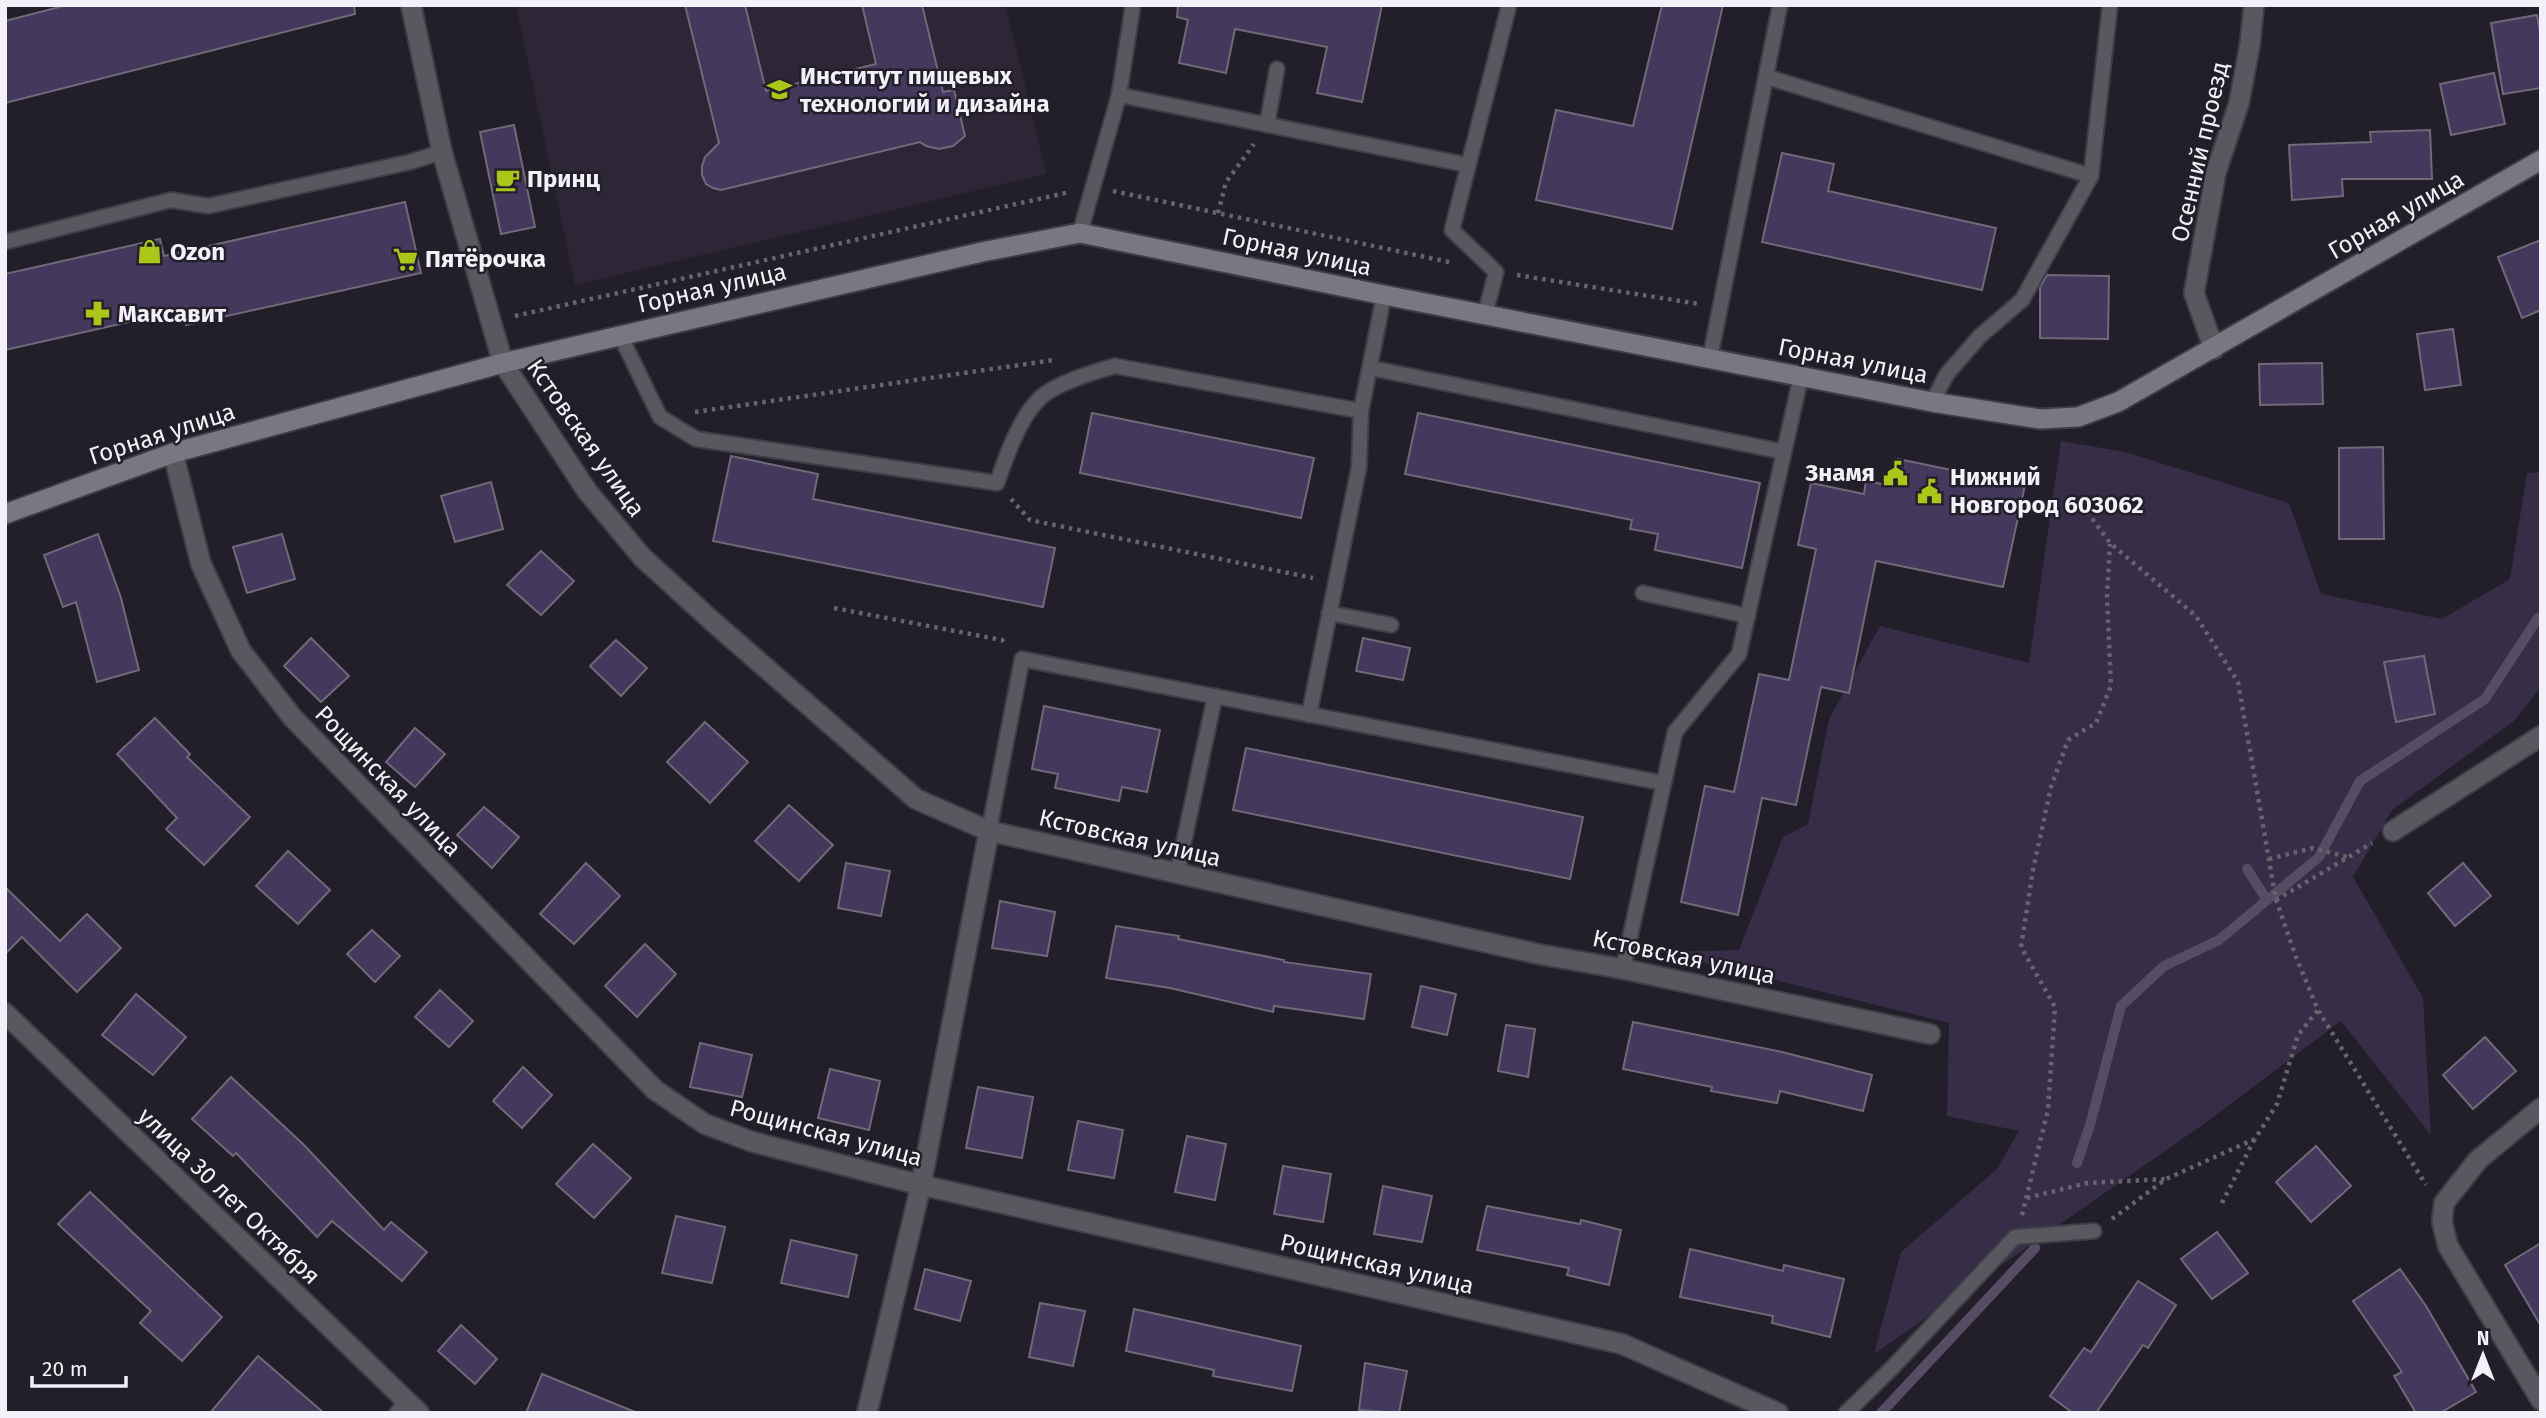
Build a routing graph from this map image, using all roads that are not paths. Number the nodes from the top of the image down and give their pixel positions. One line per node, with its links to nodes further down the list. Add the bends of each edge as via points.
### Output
1 (411, 5): 11 (street, Кстовская улица)
2 (1133, 5): 9 (lane)
3 (1509, 5): 13 (lane)
4 (1780, 5): 8 (lane)
5 (2110, 5): 14 (lane)
6 (2254, 5): 20 (street, Осенний проезд, via 2239,103 2216,172 2194,293)
7 (1277, 69): 10 (lane)
8 (1767, 76): 14 (lane); 21 (lane)
9 (1119, 95): 10 (lane); 15 (lane)
10 (1267, 125): 13 (lane)
11 (442, 152): 16 (lane, via 208,206 171,200); 22 (street, Кстовская улица)
12 (2541, 160): 20 (main road, Горная улица)
13 (1468, 165): 18 (lane, via 1452,230 1496,272)
14 (2091, 176): 25 (lane, via 2022,300 1972,345 1947,374)
15 (1080, 233): 17 (main road, Горная улица); 19 (main road, Горная улица)
16 (5, 242)
17 (1384, 295): 18 (main road, Горная улица); 23 (lane)
18 (1485, 315): 21 (main road, Горная улица)
19 (620, 335): 22 (main road, Горная улица); 26 (lane, via 660,416 696,439 997,483 1013,439 1040,398 1077,377 1115,366)
20 (2214, 349): 25 (main road, Горная улица, via 2118,402 2078,417 2040,419)
21 (1710, 358): 24 (main road, Горная улица)
22 (503, 363): 27 (main road, Горная улица); 38 (street, Кстовская улица, via 587,491 642,557 916,799)
23 (1371, 368): 26 (lane); 28 (lane)
24 (1801, 376): 25 (main road, Горная улица); 28 (lane)
25 (1933, 402)
26 (1361, 411): 31 (lane, via 1359,467)
27 (173, 453): 29 (main road, Горная улица); 45 (street, Рощинская улица, via 201,564 241,651 293,718 655,1090 705,1125 752,1142)
28 (1784, 453): 32 (lane)
29 (5, 514)
30 (1643, 593): 32 (lane)
31 (1329, 613): 33 (lane); 35 (lane)
32 (1748, 616): 37 (lane, via 1739,654 1675,732)
33 (1391, 625)
34 (1215, 696): 35 (lane); 38 (lane, via 1022,659); 40 (lane)
35 (1308, 715): 37 (lane)
36 (2541, 736): 39 (street)
37 (1663, 783): 41 (lane)
38 (989, 831): 40 (street, Кстовская улица); 45 (street)
39 (2393, 831)
40 (1177, 874): 41 (street, Кстовская улица, via 1538,954)
41 (1623, 968): 43 (street, Кстовская улица)
42 (5, 1013): 48 (street, улица 30 лет Октября)
43 (1930, 1034)
44 (2541, 1108): 47 (street, via 2478,1160 2444,1203 2442,1222 2448,1246)
45 (921, 1185): 49 (street); 50 (street, Рощинская улица, via 1622,1344)
46 (2094, 1231): 51 (lane, via 2015,1237)
47 (2541, 1400)
48 (407, 1409)
49 (867, 1413)
50 (1778, 1413)
51 (1846, 1413)

